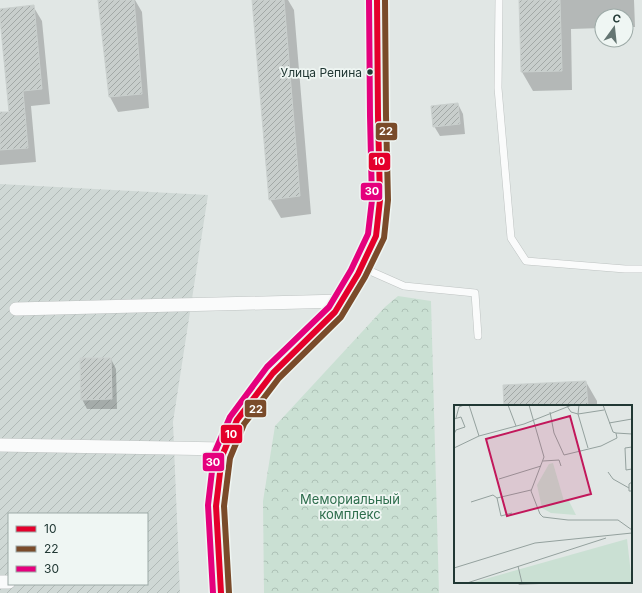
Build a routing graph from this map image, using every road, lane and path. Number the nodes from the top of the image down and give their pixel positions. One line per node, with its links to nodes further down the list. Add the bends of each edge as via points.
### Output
1 (377, 0): 3 (main road, via 380,200 376,236)
2 (499, 0): 4 (lane, via 498,88 511,238 526,262)
3 (361, 267): 5 (main road); 7 (lane, via 404,286 475,293)
4 (642, 269)
5 (342, 301): 6 (street); 9 (main road, via 335,312 273,372 237,420)
6 (16, 309)
7 (478, 336)
8 (0, 445): 9 (street)
9 (225, 449): 10 (main road, via 216,506)
10 (221, 593)

